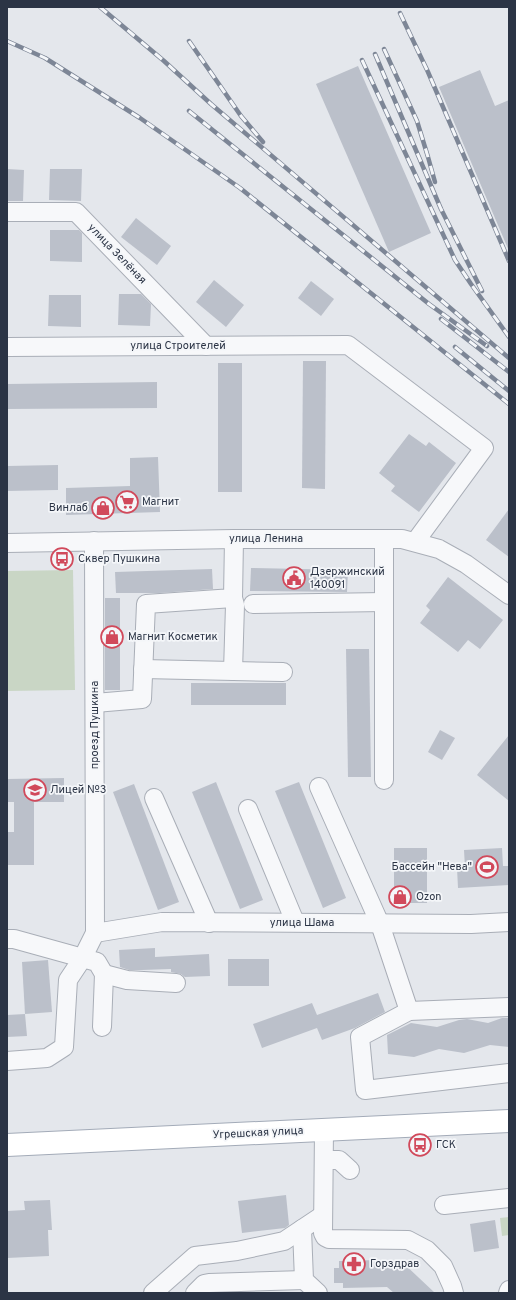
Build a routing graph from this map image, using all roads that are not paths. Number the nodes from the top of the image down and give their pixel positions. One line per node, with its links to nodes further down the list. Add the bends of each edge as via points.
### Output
1 (7, 212): 2 (street, улица Зелёная, via 76,212)
2 (206, 346): 3 (street, улица Строителей); 7 (street, улица Строителей, via 348,345 484,448)
3 (7, 347)
4 (234, 539): 5 (street, улица Ленина); 6 (street, улица Ленина); 10 (street)
5 (384, 539): 7 (street, улица Ленина); 11 (street)
6 (94, 541): 8 (street, улица Ленина); 16 (street, проезд Пушкина)
7 (415, 542): 9 (street, улица Ленина, via 439,549 466,564)
8 (7, 543)
9 (509, 595)
10 (233, 598): 13 (street, via 146,604); 14 (street)
11 (384, 602): 12 (street); 17 (street)
12 (253, 604)
13 (143, 669): 14 (street); 16 (street, via 142,698)
14 (233, 671): 15 (street)
15 (283, 672)
16 (95, 702): 25 (street, проезд Пушкина)
17 (384, 780)
18 (319, 786): 24 (street)
19 (154, 798): 23 (street)
20 (248, 809): 21 (street)
21 (295, 922): 23 (street, улица Шама); 24 (street, улица Шама)
22 (509, 922): 24 (street, улица Шама)
23 (209, 923): 25 (street, улица Шама, via 162,922)
24 (380, 924): 31 (street)
25 (95, 933): 27 (street)
26 (7, 939): 27 (street)
27 (82, 959): 28 (street, via 97,962); 33 (street, via 68,980 64,1047 47,1058)
28 (104, 974): 29 (street, via 127,980); 32 (street)
29 (176, 983)
30 (509, 1007): 31 (street)
31 (409, 1011): 34 (street, via 360,1037 364,1090)
32 (102, 1027)
33 (7, 1061)
34 (509, 1073)
35 (509, 1121): 36 (main road, Угрешская улица)
36 (324, 1130): 37 (main road, Угрешская улица); 38 (street)
37 (7, 1145)
38 (324, 1160): 39 (street, via 339,1160); 42 (street)
39 (350, 1170)
40 (509, 1198): 41 (street)
41 (444, 1205)
42 (323, 1215): 43 (street); 49 (street, via 323,1233 330,1239 408,1240 427,1250 443,1266)
43 (302, 1229): 44 (street); 46 (street, via 284,1241 237,1251 195,1256)
44 (304, 1280): 47 (street, via 210,1283 204,1284); 48 (street)
45 (509, 1290): 50 (street)
46 (153, 1293)
47 (195, 1293)
48 (318, 1293)
49 (454, 1293)
50 (508, 1293)

